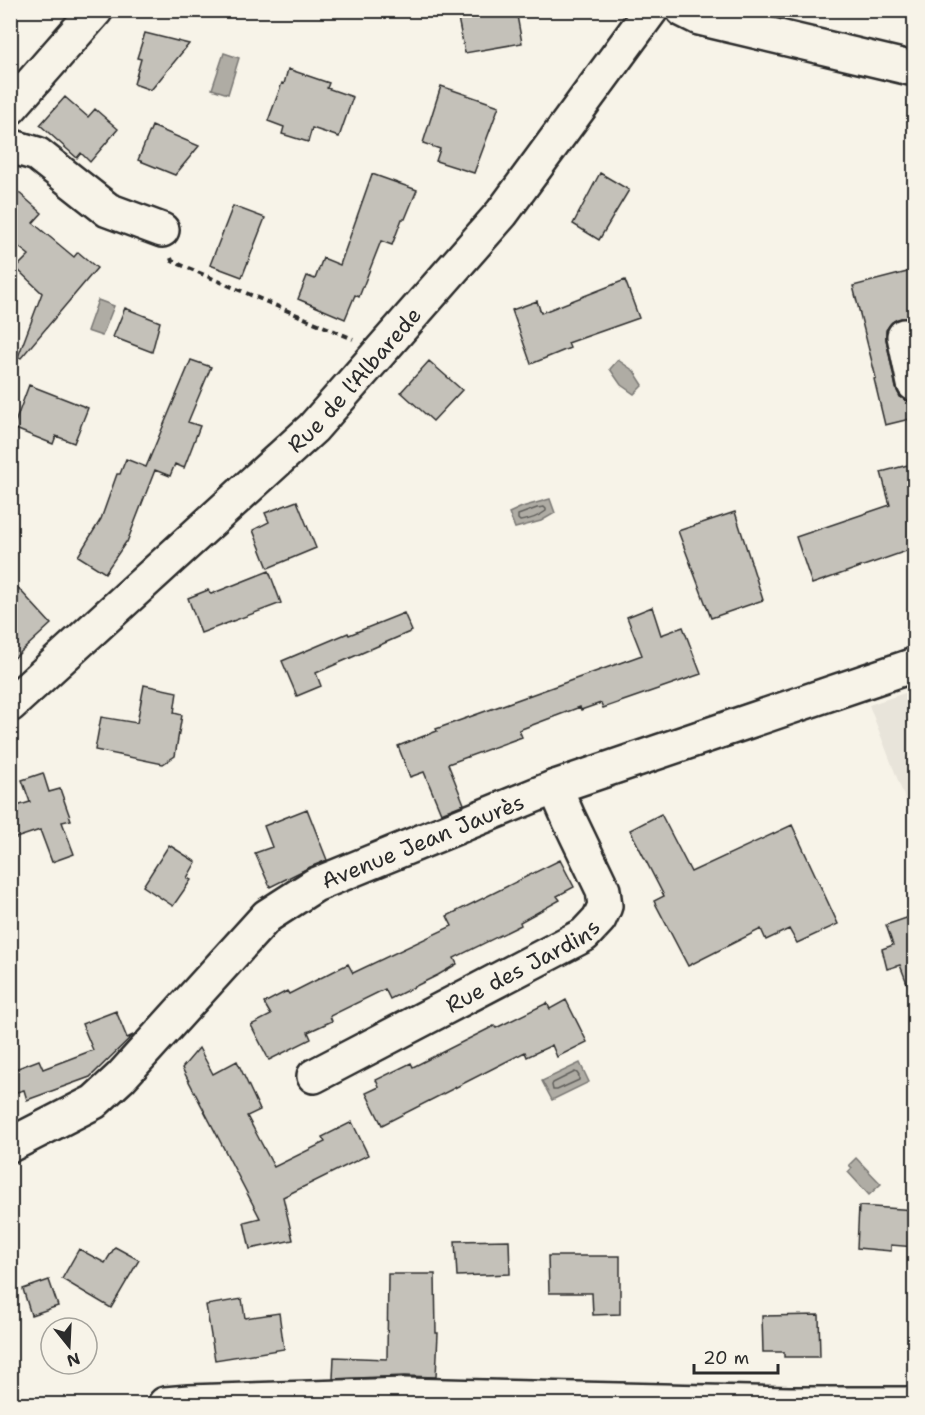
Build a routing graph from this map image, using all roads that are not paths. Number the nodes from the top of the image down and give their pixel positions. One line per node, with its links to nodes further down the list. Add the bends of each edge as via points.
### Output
1 (96, 10): 5 (street)
2 (651, 10): 11 (street, Rue de l'Albarede, via 502,213 313,428)
3 (683, 10): 4 (street, via 699,18)
4 (915, 69)
5 (10, 108)
6 (10, 146): 7 (street, via 37,154 108,210)
7 (162, 230)
8 (904, 336): 9 (street)
9 (915, 384)
10 (915, 665): 12 (street, Avenue Jean Jaurès)
11 (10, 705)
12 (555, 787): 13 (street, Rue des Jardins, via 603,890 605,906 599,919 584,935); 14 (street, Avenue Jean Jaurès, via 315,885 267,916 94,1102)
13 (314, 1076)
14 (10, 1145)
15 (165, 1404): 16 (street, via 404,1395)
16 (813, 1404): 17 (street)
17 (915, 1404)

